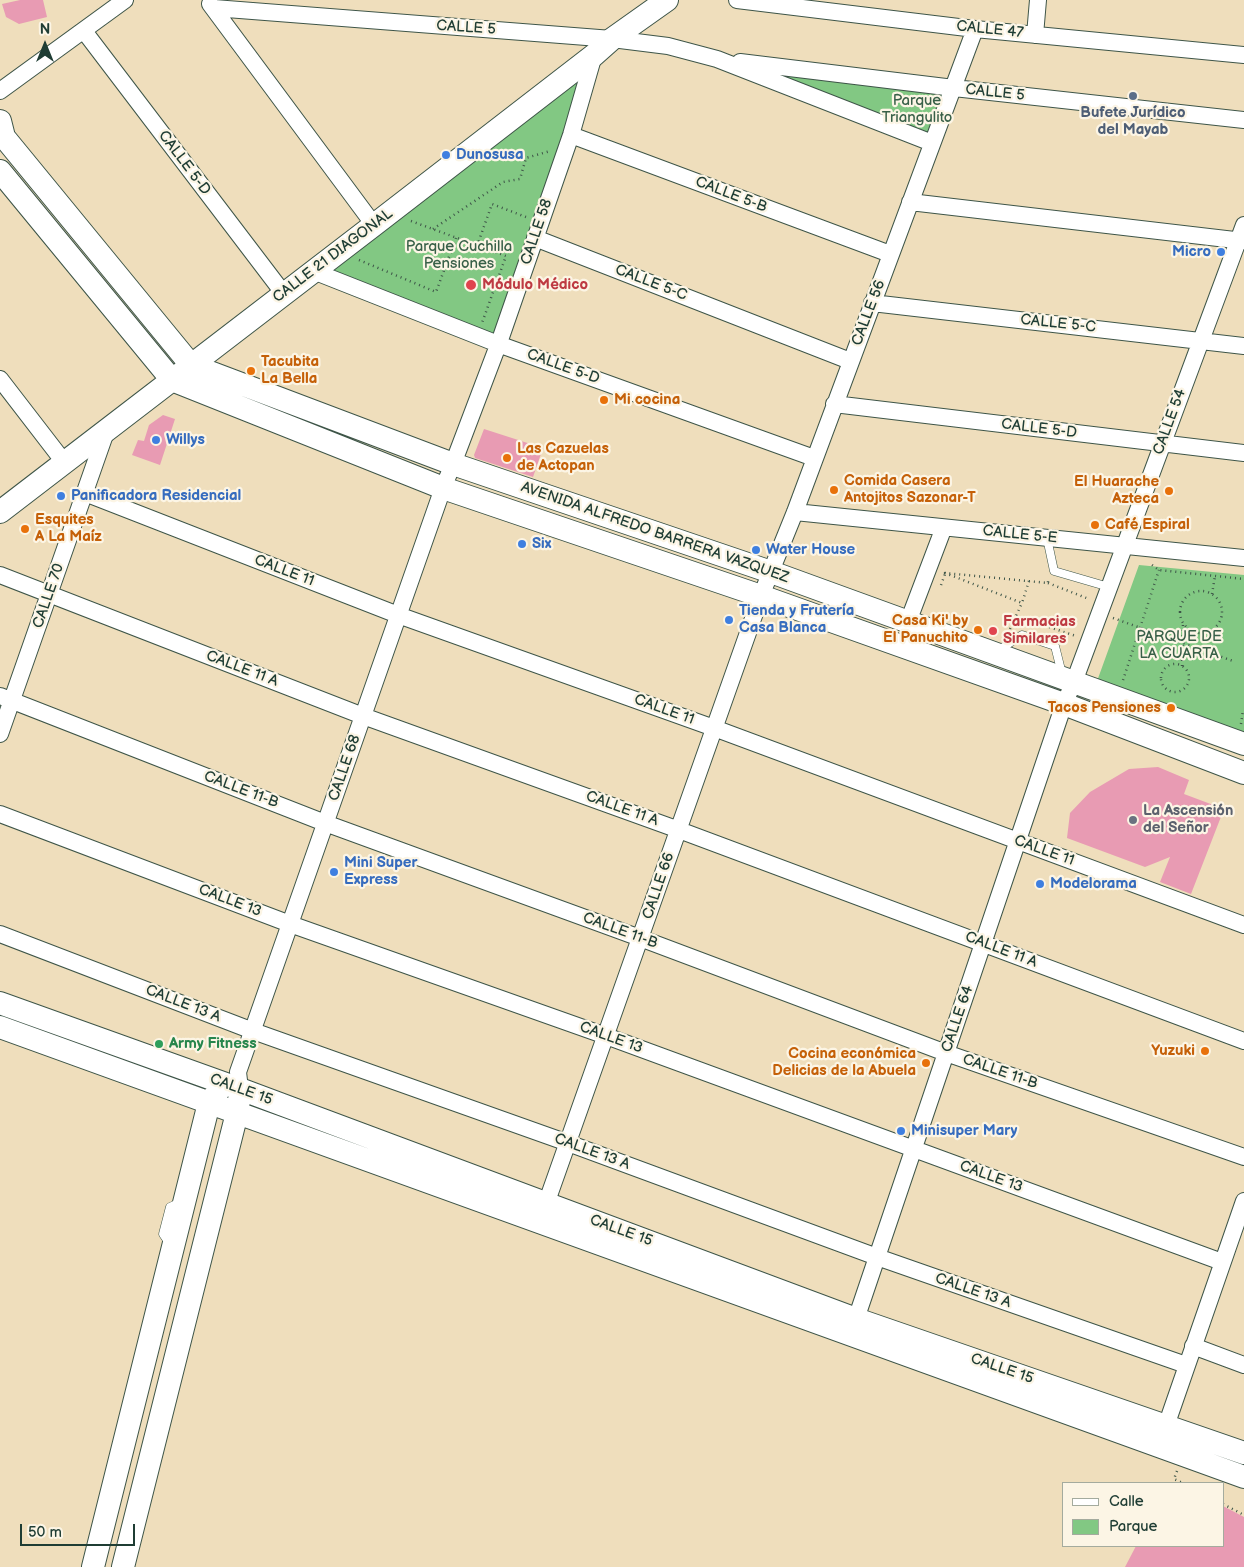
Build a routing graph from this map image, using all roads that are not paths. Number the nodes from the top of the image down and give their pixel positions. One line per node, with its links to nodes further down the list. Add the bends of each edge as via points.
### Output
1 (125, 0): 7 (street)
2 (667, 0): 9 (street, CALLE 21 DIAGONAL)
3 (737, 0): 6 (street, CALLE 47)
4 (1038, 0): 8 (street)
5 (210, 4): 9 (street, CALLE 5); 21 (street)
6 (975, 29): 8 (street, CALLE 47); 13 (street, CALLE 56)
7 (84, 32): 14 (street); 26 (street, CALLE 5-D)
8 (1035, 34): 11 (street, CALLE 47)
9 (612, 39): 10 (street, CALLE 21 DIAGONAL); 12 (street, CALLE 5, via 668,46)
10 (594, 55): 17 (street, CALLE 58); 21 (street, CALLE 21 DIAGONAL)
11 (1244, 55)
12 (717, 59): 13 (street, CALLE 5); 18 (street, CALLE 5)
13 (954, 88): 16 (street, CALLE 5); 18 (street, CALLE 56)
14 (0, 91)
15 (0, 120): 32 (street, AVENIDA ALFREDO BARRERA VAZQUEZ, via 4,137)
16 (1244, 120)
17 (570, 140): 23 (street, CALLE 58); 24 (street, CALLE 5-B)
18 (932, 143): 20 (street, CALLE 56)
19 (0, 171): 34 (street, AVENIDA ALFREDO BARRERA VAZQUEZ)
20 (910, 202): 22 (street); 24 (street, CALLE 56)
21 (374, 225): 25 (street, CALLE 21 DIAGONAL)
22 (1242, 235): 28 (street, CALLE 54)
23 (535, 238): 29 (street, CALLE 58); 31 (street, CALLE 5-C)
24 (890, 254): 27 (street, CALLE 56)
25 (313, 272): 26 (street, CALLE 21 DIAGONAL); 29 (street, CALLE 5-D)
26 (284, 294): 32 (street, CALLE 21 DIAGONAL)
27 (872, 303): 28 (street, CALLE 5-C); 31 (street, CALLE 56)
28 (1201, 340): 30 (street, CALLE 5-C); 37 (street, CALLE 54)
29 (498, 344): 39 (street, CALLE 5-D); 41 (street, CALLE 58)
30 (1244, 346)
31 (850, 361): 35 (street, CALLE 56)
32 (191, 365): 34 (street, CALLE 21 DIAGONAL); 41 (street, AVENIDA ALFREDO BARRERA VAZQUEZ)
33 (0, 380): 40 (street)
34 (172, 380): 36 (street, CALLE 21 DIAGONAL); 42 (street, AVENIDA ALFREDO BARRERA VAZQUEZ)
35 (834, 404): 37 (street, CALLE 5-D); 39 (street, CALLE 56)
36 (107, 429): 40 (street, CALLE 21 DIAGONAL); 43 (street, CALLE 70)
37 (1162, 444): 38 (street, CALLE 5-D); 48 (street, CALLE 54)
38 (1244, 453)
39 (814, 458): 45 (street, CALLE 56)
40 (64, 462): 44 (street, CALLE 21 DIAGONAL)
41 (453, 464): 42 (street, CALLE 68); 50 (street, AVENIDA ALFREDO BARRERA VAZQUEZ)
42 (443, 488): 54 (street, AVENIDA ALFREDO BARRERA VAZQUEZ); 55 (street, CALLE 68)
43 (85, 493): 53 (street, CALLE 70); 55 (street, CALLE 11)
44 (0, 512)
45 (795, 512): 46 (street, CALLE 5-E); 50 (street, CALLE 56)
46 (943, 528): 47 (street, CALLE 5-E); 56 (street)
47 (1048, 538): 48 (street, CALLE 5-E); 52 (lane, via 1054,571)
48 (1124, 546): 49 (street, CALLE 5-E); 52 (street, CALLE 54)
49 (1244, 558)
50 (771, 572): 54 (street, CALLE 56); 56 (street, AVENIDA ALFREDO BARRERA VAZQUEZ)
51 (0, 575): 53 (street, CALLE 11 A)
52 (1109, 588): 57 (street, CALLE 54)
53 (50, 594): 58 (street, CALLE 70); 60 (street, CALLE 11 A)
54 (761, 596): 59 (street, AVENIDA ALFREDO BARRERA VAZQUEZ); 61 (street, CALLE 66)
55 (398, 615): 60 (street, CALLE 68); 61 (street, CALLE 11)
56 (908, 622): 57 (street, AVENIDA ALFREDO BARRERA VAZQUEZ)
57 (1068, 680): 59 (street, CALLE 54); 63 (street, AVENIDA ALFREDO BARRERA VAZQUEZ)
58 (6, 698): 62 (street, CALLE 70); 66 (street, CALLE 11-B)
59 (1064, 704): 64 (street, AVENIDA ALFREDO BARRERA VAZQUEZ); 68 (street, CALLE 64)
60 (363, 716): 66 (street, CALLE 68); 67 (street, CALLE 11 A)
61 (714, 728): 67 (street, CALLE 66); 68 (street, CALLE 11)
62 (0, 734)
63 (1244, 744)
64 (1244, 773)
65 (0, 814): 69 (street, CALLE 13)
66 (325, 823): 69 (street, CALLE 68); 72 (street, CALLE 11-B)
67 (678, 830): 72 (street, CALLE 66); 73 (street, CALLE 11 A)
68 (1018, 841): 70 (street, CALLE 11); 73 (street, CALLE 64)
69 (290, 924): 76 (street, CALLE 68); 77 (street, CALLE 13)
70 (1244, 925)
71 (0, 934): 76 (street, CALLE 13 A)
72 (640, 938): 77 (street, CALLE 66); 79 (street, CALLE 11-B)
73 (983, 944): 78 (street, CALLE 11 A); 79 (street, CALLE 64)
74 (0, 1003): 80 (street, CALLE 15)
75 (0, 1027): 81 (street, CALLE 15)
76 (253, 1031): 80 (street, CALLE 68); 83 (street, CALLE 13 A)
77 (606, 1036): 83 (street, CALLE 66); 84 (street, CALLE 13)
78 (1244, 1041)
79 (946, 1053): 84 (street, CALLE 64); 85 (street, CALLE 11-B)
80 (234, 1082): 81 (street); 82 (street); 87 (street, CALLE 15)
81 (209, 1103): 82 (street, CALLE 15); 95 (street)
82 (237, 1113): 91 (street, CALLE 15); 96 (street)
83 (568, 1143): 87 (street, CALLE 66); 89 (street, CALLE 13 A)
84 (914, 1149): 89 (street, CALLE 64); 90 (street, CALLE 13)
85 (1244, 1157)
86 (1244, 1200): 88 (street)
87 (546, 1204): 91 (street, CALLE 15)
88 (1241, 1218): 90 (street)
89 (877, 1257): 91 (street, CALLE 64); 93 (street, CALLE 13 A)
90 (1222, 1262): 92 (street)
91 (854, 1327): 97 (street, CALLE 15); 99 (street, CALLE 15)
92 (1194, 1346): 93 (street); 94 (street)
93 (1186, 1365): 97 (street)
94 (1244, 1365)
95 (136, 1395): 96 (street); 101 (street)
96 (164, 1404): 100 (street)
97 (1166, 1426): 98 (street, CALLE 15)
98 (1244, 1453)
99 (1244, 1477)
100 (124, 1565)
101 (93, 1567)

